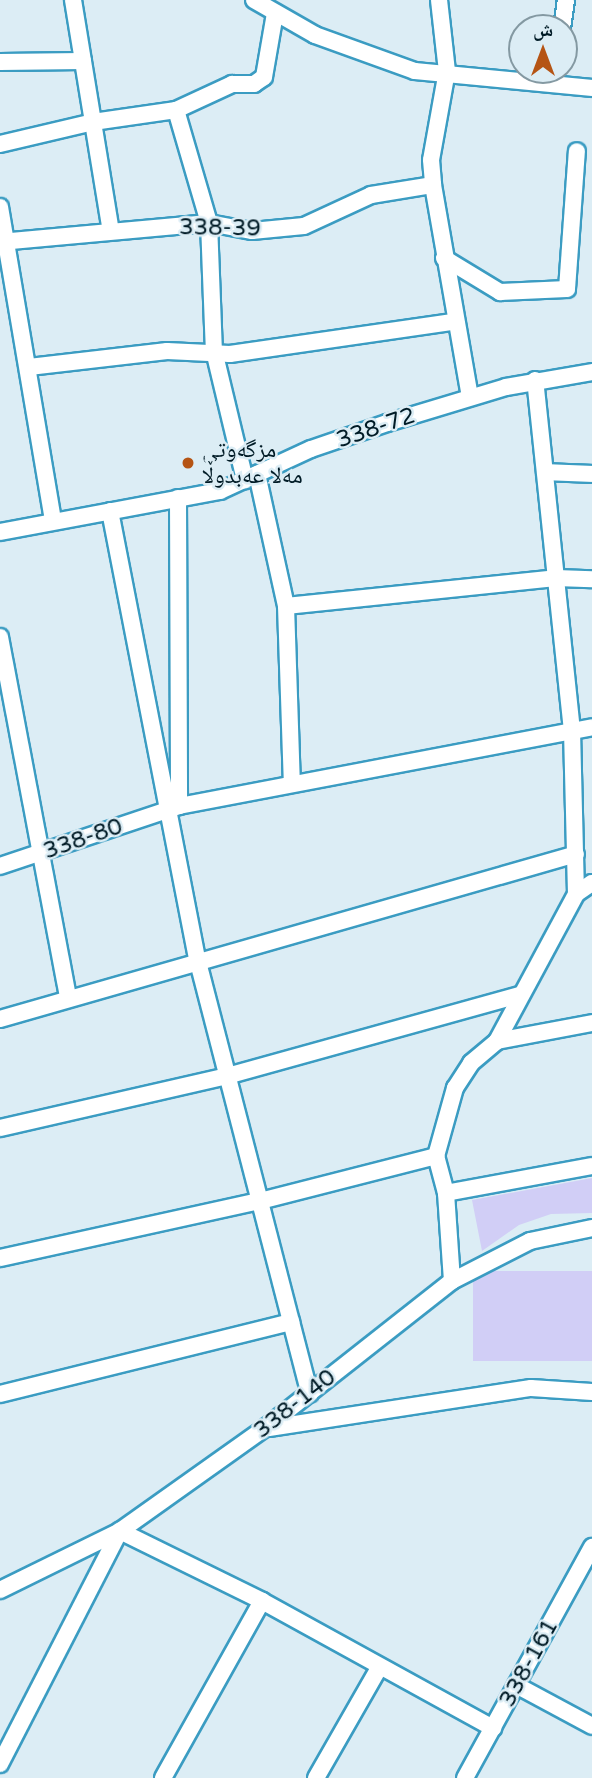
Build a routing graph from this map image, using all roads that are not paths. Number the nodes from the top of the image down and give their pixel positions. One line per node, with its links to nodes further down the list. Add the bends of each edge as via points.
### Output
1 (73, 0): 5 (street)
2 (254, 0): 4 (street)
3 (439, 0): 7 (street)
4 (275, 13): 7 (street, via 315,35 386,63 415,71); 9 (street, via 264,77 254,84 232,84)
5 (83, 61): 6 (street); 10 (street)
6 (0, 62)
7 (447, 71): 8 (street); 13 (street, via 431,160)
8 (508, 74)
9 (176, 110): 10 (street); 15 (street)
10 (93, 122): 11 (street); 16 (street)
11 (0, 144)
12 (577, 151): 18 (street, via 568,289 500,292)
13 (433, 184): 15 (street, 338-39, via 372,195 304,226 252,231); 18 (street, via 443,227)
14 (0, 207): 17 (street)
15 (209, 223): 16 (street, 338-39); 20 (street)
16 (111, 231): 17 (street, 338-39)
17 (4, 242): 21 (street)
18 (444, 258): 19 (street)
19 (453, 322): 20 (street, via 230,354); 24 (street)
20 (214, 351): 21 (street, via 167,351); 27 (street)
21 (29, 367): 30 (street)
22 (592, 372): 23 (street, 338-72)
23 (536, 380): 24 (street, 338-72); 25 (street)
24 (470, 397): 27 (street, 338-72, via 311,449)
25 (545, 472): 26 (street); 32 (street)
26 (592, 474)
27 (251, 477): 28 (street, 338-72, via 220,491); 34 (street)
28 (178, 498): 29 (street, 338-72); 39 (street)
29 (110, 511): 30 (street, 338-72); 39 (street)
30 (53, 521): 31 (street, 338-72)
31 (0, 532)
32 (556, 578): 33 (street); 34 (street); 37 (street)
33 (592, 579)
34 (286, 606): 38 (street)
35 (0, 637): 40 (street)
36 (592, 727): 37 (street, 338-80)
37 (572, 732): 38 (street, 338-80); 41 (street)
38 (292, 784): 39 (street, 338-80)
39 (172, 808): 40 (street, 338-80); 45 (street)
40 (41, 854): 42 (street, 338-80); 47 (street)
41 (576, 854): 44 (street); 45 (street)
42 (0, 866)
43 (592, 883): 44 (street)
44 (584, 893): 46 (street)
45 (198, 962): 47 (street); 51 (street)
46 (520, 995): 50 (street); 51 (street)
47 (68, 998): 48 (street)
48 (0, 1018)
49 (592, 1023): 50 (street)
50 (497, 1041): 53 (street, via 471,1063 455,1088)
51 (227, 1076): 52 (street); 56 (street)
52 (0, 1128)
53 (436, 1156): 55 (street); 56 (street)
54 (592, 1166): 55 (street)
55 (446, 1193): 59 (street)
56 (260, 1201): 58 (street); 60 (street)
57 (592, 1228): 59 (street, 338-140, via 530,1241)
58 (0, 1258)
59 (452, 1281): 63 (street, 338-140)
60 (291, 1322): 62 (street); 63 (street)
61 (592, 1392): 64 (street, via 531,1388)
62 (0, 1394)
63 (310, 1394): 64 (street, 338-140)
64 (265, 1428): 65 (street, 338-140)
65 (120, 1531): 68 (street, 338-140); 69 (street); 74 (street)
66 (592, 1548): 67 (street, 338-161)
67 (587, 1568): 71 (street, 338-161)
68 (0, 1590)
69 (262, 1601): 70 (street); 75 (street)
70 (379, 1668): 73 (street); 76 (street)
71 (516, 1685): 72 (street); 73 (street, 338-161)
72 (592, 1726)
73 (493, 1728): 77 (street, 338-161)
74 (0, 1764)
75 (163, 1778)
76 (316, 1778)
77 (465, 1778)

